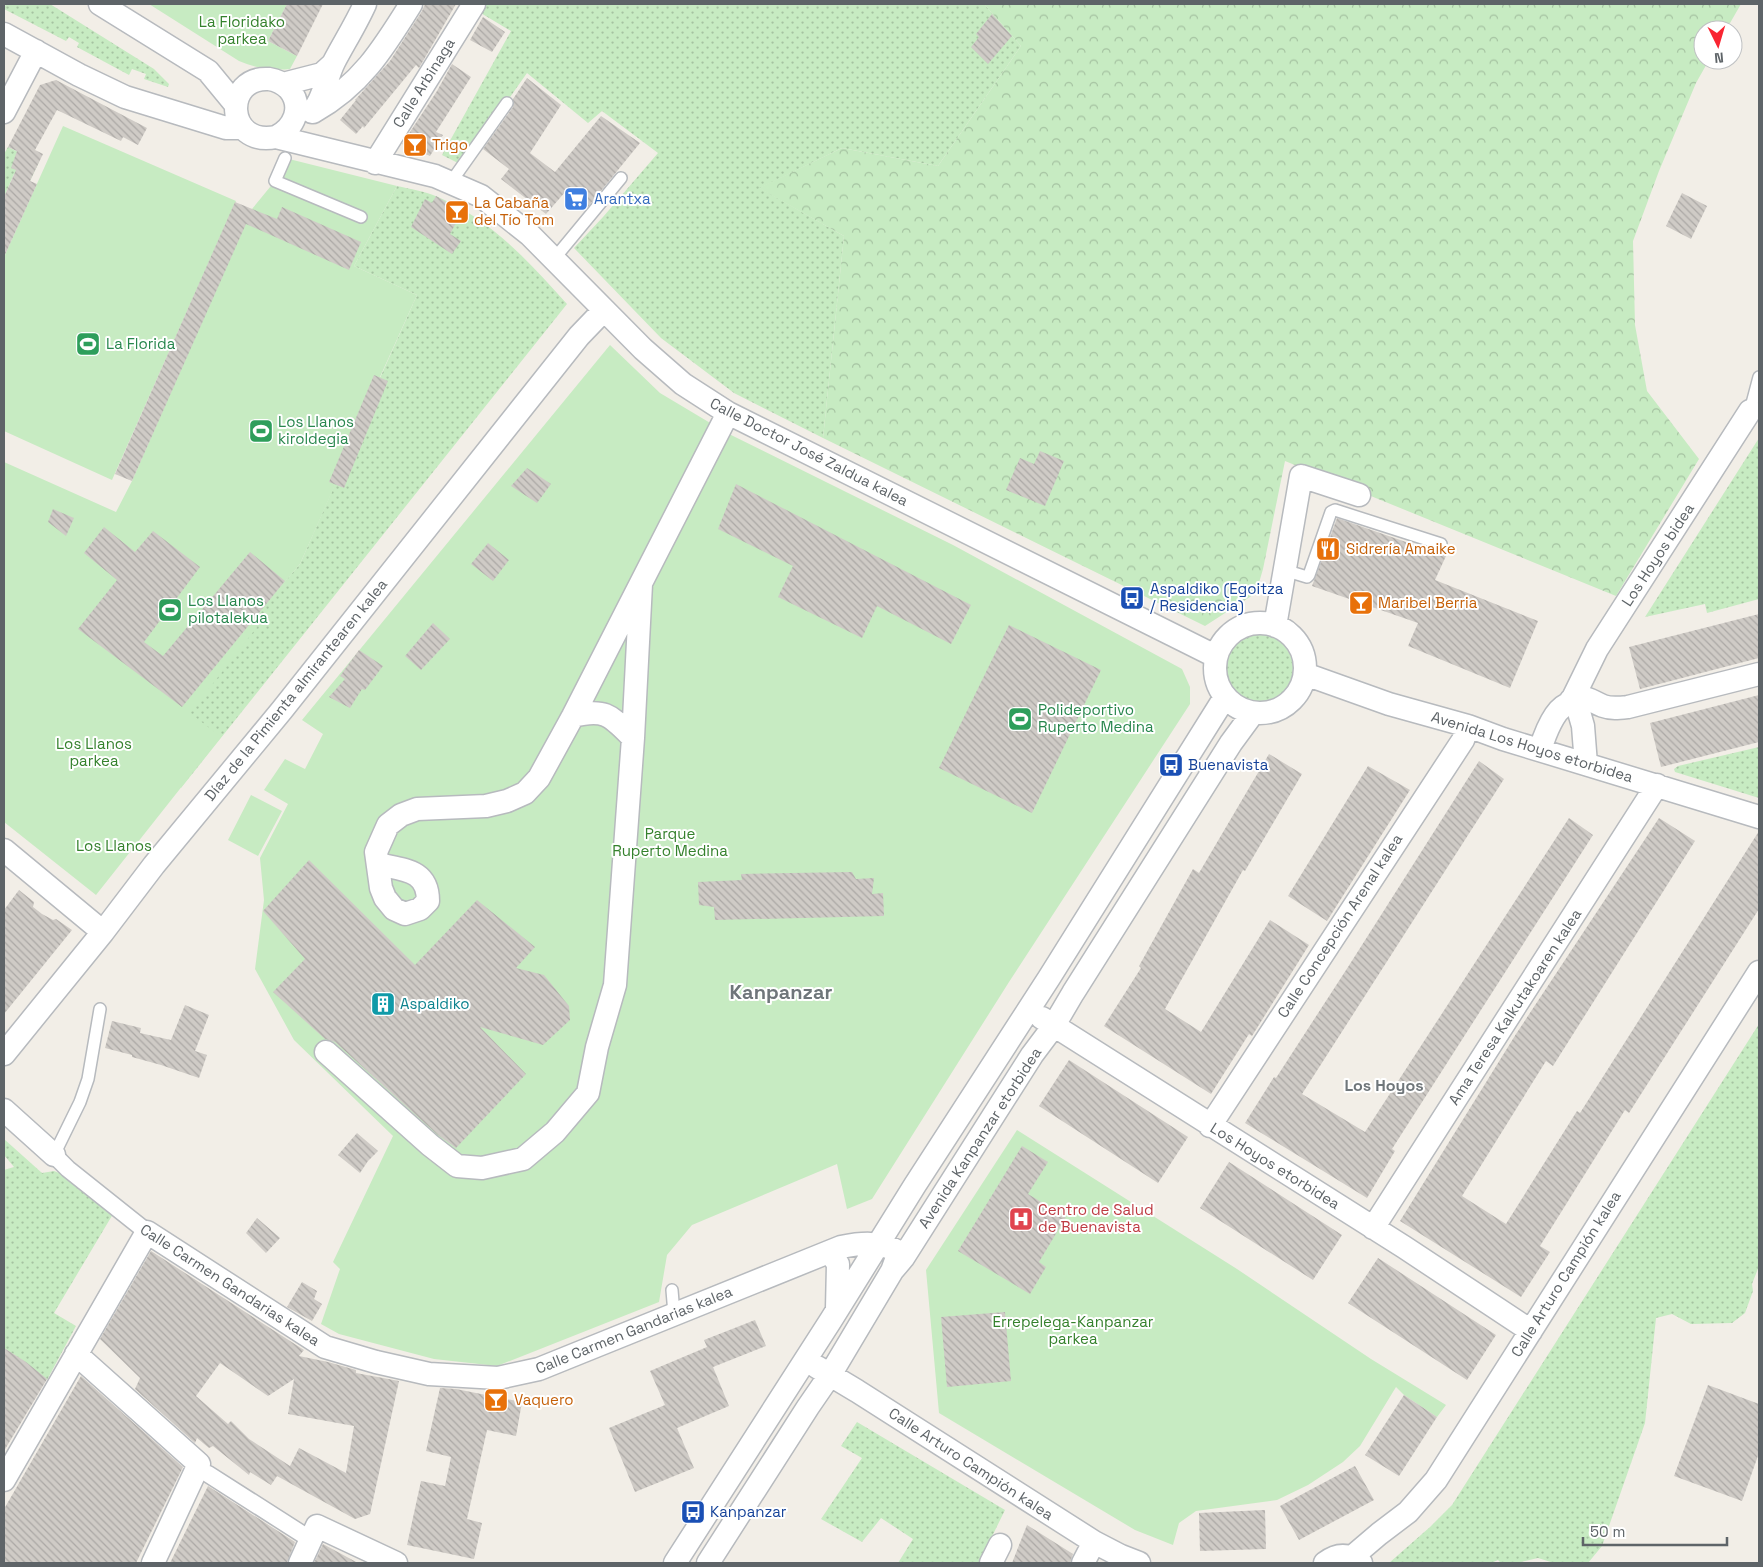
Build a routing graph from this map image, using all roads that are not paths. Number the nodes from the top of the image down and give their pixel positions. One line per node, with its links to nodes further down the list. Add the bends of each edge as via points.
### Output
1 (100, 4): 8 (street)
2 (365, 4): 7 (street)
3 (411, 4): 14 (street, via 382,51 358,79 333,100)
4 (474, 4): 18 (street, Calle Arbinaga)
5 (4, 34): 6 (street)
6 (36, 51): 12 (street); 13 (street, via 125,97 195,118)
7 (333, 64): 10 (street, via 322,74); 14 (street, via 325,88)
8 (208, 71): 9 (street, via 234,74); 13 (street)
9 (252, 82): 10 (street, via 263,79); 13 (street, via 240,93)
10 (283, 84): 14 (street, via 294,97)
11 (507, 103): 20 (lane)
12 (4, 112)
13 (238, 114): 15 (street, via 249,134 258,138)
14 (301, 116): 15 (street); 16 (street, via 310,131)
15 (276, 137): 16 (street, Calle Doctor José Zaldua kalea)
16 (332, 152): 18 (street, Calle Doctor José Zaldua kalea)
17 (285, 158): 21 (lane, via 275,181)
18 (375, 162): 20 (street, Calle Doctor José Zaldua kalea)
19 (621, 178): 22 (lane)
20 (451, 182): 22 (street, Calle Doctor José Zaldua kalea, via 482,196)
21 (361, 217)
22 (554, 259): 23 (street, Calle Doctor José Zaldua kalea)
23 (604, 310): 24 (street, Díaz de la Pimienta almirantearen kalea); 25 (street, Calle Doctor José Zaldua kalea)
24 (588, 326): 25 (street); 49 (street, Díaz de la Pimienta almirantearen kalea)
25 (625, 331): 28 (street, Calle Doctor José Zaldua kalea, via 683,384)
26 (1759, 377): 27 (lane)
27 (1750, 411): 38 (street, Los Hoyos bidea, via 1598,648)
28 (728, 414): 32 (street); 34 (street, Calle Doctor José Zaldua kalea)
29 (1359, 495): 31 (street, via 1301,476)
30 (1441, 544): 31 (lane, via 1335,510 1331,512 1308,576)
31 (1284, 570): 33 (street)
32 (641, 584): 40 (street); 42 (street)
33 (1275, 626): 34 (street, via 1261,623 1246,625 1223,642); 35 (street, via 1286,631 1302,650)
34 (1217, 655): 37 (street, via 1215,670)
35 (1305, 674): 39 (street, via 1293,700 1268,713); 41 (street, Avenida Los Hoyos etorbidea, via 1389,704)
36 (1759, 674): 38 (street, via 1628,707 1603,706 1581,697)
37 (1225, 698): 39 (street); 51 (street, Avenida Kanpanzar etorbidea)
38 (1570, 702): 43 (street, via 1549,725); 44 (street, via 1577,705 1581,714)
39 (1253, 713): 53 (street, Avenida Kanpanzar etorbidea)
40 (574, 716): 42 (street, via 590,712 611,716); 48 (street, via 539,778 524,792 507,802 486,806 417,809 401,815 388,825 378,845)
41 (1468, 726): 43 (street, Avenida Los Hoyos etorbidea); 57 (street, Calle Concepción Arenal kalea, via 1463,740)
42 (633, 738): 54 (street, via 615,985 588,1093 555,1132 523,1159 482,1168 457,1166)
43 (1540, 750): 44 (street, Avenida Los Hoyos etorbidea)
44 (1586, 764): 45 (street, Avenida Los Hoyos etorbidea)
45 (1657, 785): 46 (street, Avenida Los Hoyos etorbidea); 59 (street, Ama Teresa Kalkutakoaren kalea)
46 (1759, 817)
47 (4, 850): 49 (street)
48 (378, 864)
49 (103, 932): 55 (street, Díaz de la Pimienta almirantearen kalea)
50 (1759, 972): 67 (street, Calle Arturo Campión kalea)
51 (1041, 991): 53 (street, Los Hoyos etorbidea, via 1038,1006 1041,1018); 61 (street, Avenida Kanpanzar etorbidea)
52 (100, 1009): 58 (lane, via 88,1078)
53 (1053, 1027): 57 (street, Los Hoyos etorbidea); 63 (street, Avenida Kanpanzar etorbidea)
54 (326, 1052)
55 (4, 1054)
56 (4, 1110): 58 (street, Calle Carmen Gandarias kalea)
57 (1210, 1126): 59 (street, Los Hoyos etorbidea)
58 (54, 1155): 60 (street, Calle Carmen Gandarias kalea)
59 (1373, 1228): 67 (street, Los Hoyos etorbidea)
60 (147, 1232): 65 (street, Calle Carmen Gandarias kalea, via 326,1347 429,1374 498,1378 539,1369); 68 (street)
61 (878, 1245): 62 (street, Calle Carmen Gandarias kalea, via 864,1243); 63 (street, via 899,1252); 66 (street, Avenida Kanpanzar etorbidea)
62 (830, 1252): 65 (street, Calle Carmen Gandarias kalea); 66 (street, via 838,1264)
63 (892, 1271): 70 (street, Avenida Kanpanzar etorbidea)
64 (672, 1290): 65 (lane)
65 (674, 1314)
66 (832, 1319): 69 (street, Avenida Kanpanzar etorbidea)
67 (1531, 1331): 76 (street, Calle Arturo Campión kalea, via 1436,1480 1408,1512 1379,1534)
68 (76, 1354): 72 (street); 77 (street, via 199,1464)
69 (806, 1361): 70 (street, Calle Arturo Campión kalea); 75 (street, Avenida Kanpanzar etorbidea)
70 (830, 1375): 74 (street, Calle Arturo Campión kalea); 80 (street, Avenida Kanpanzar etorbidea)
71 (208, 1474): 73 (street)
72 (4, 1480)
73 (309, 1530): 78 (street); 79 (street)
74 (1094, 1542): 81 (street); 82 (street, Calle Arturo Campión kalea)
75 (680, 1559)
76 (1357, 1560): 83 (street, via 1338,1556)
77 (153, 1563)
78 (300, 1563)
79 (396, 1563)
80 (708, 1563)
81 (1084, 1563)
82 (1139, 1563)
83 (1325, 1563)

